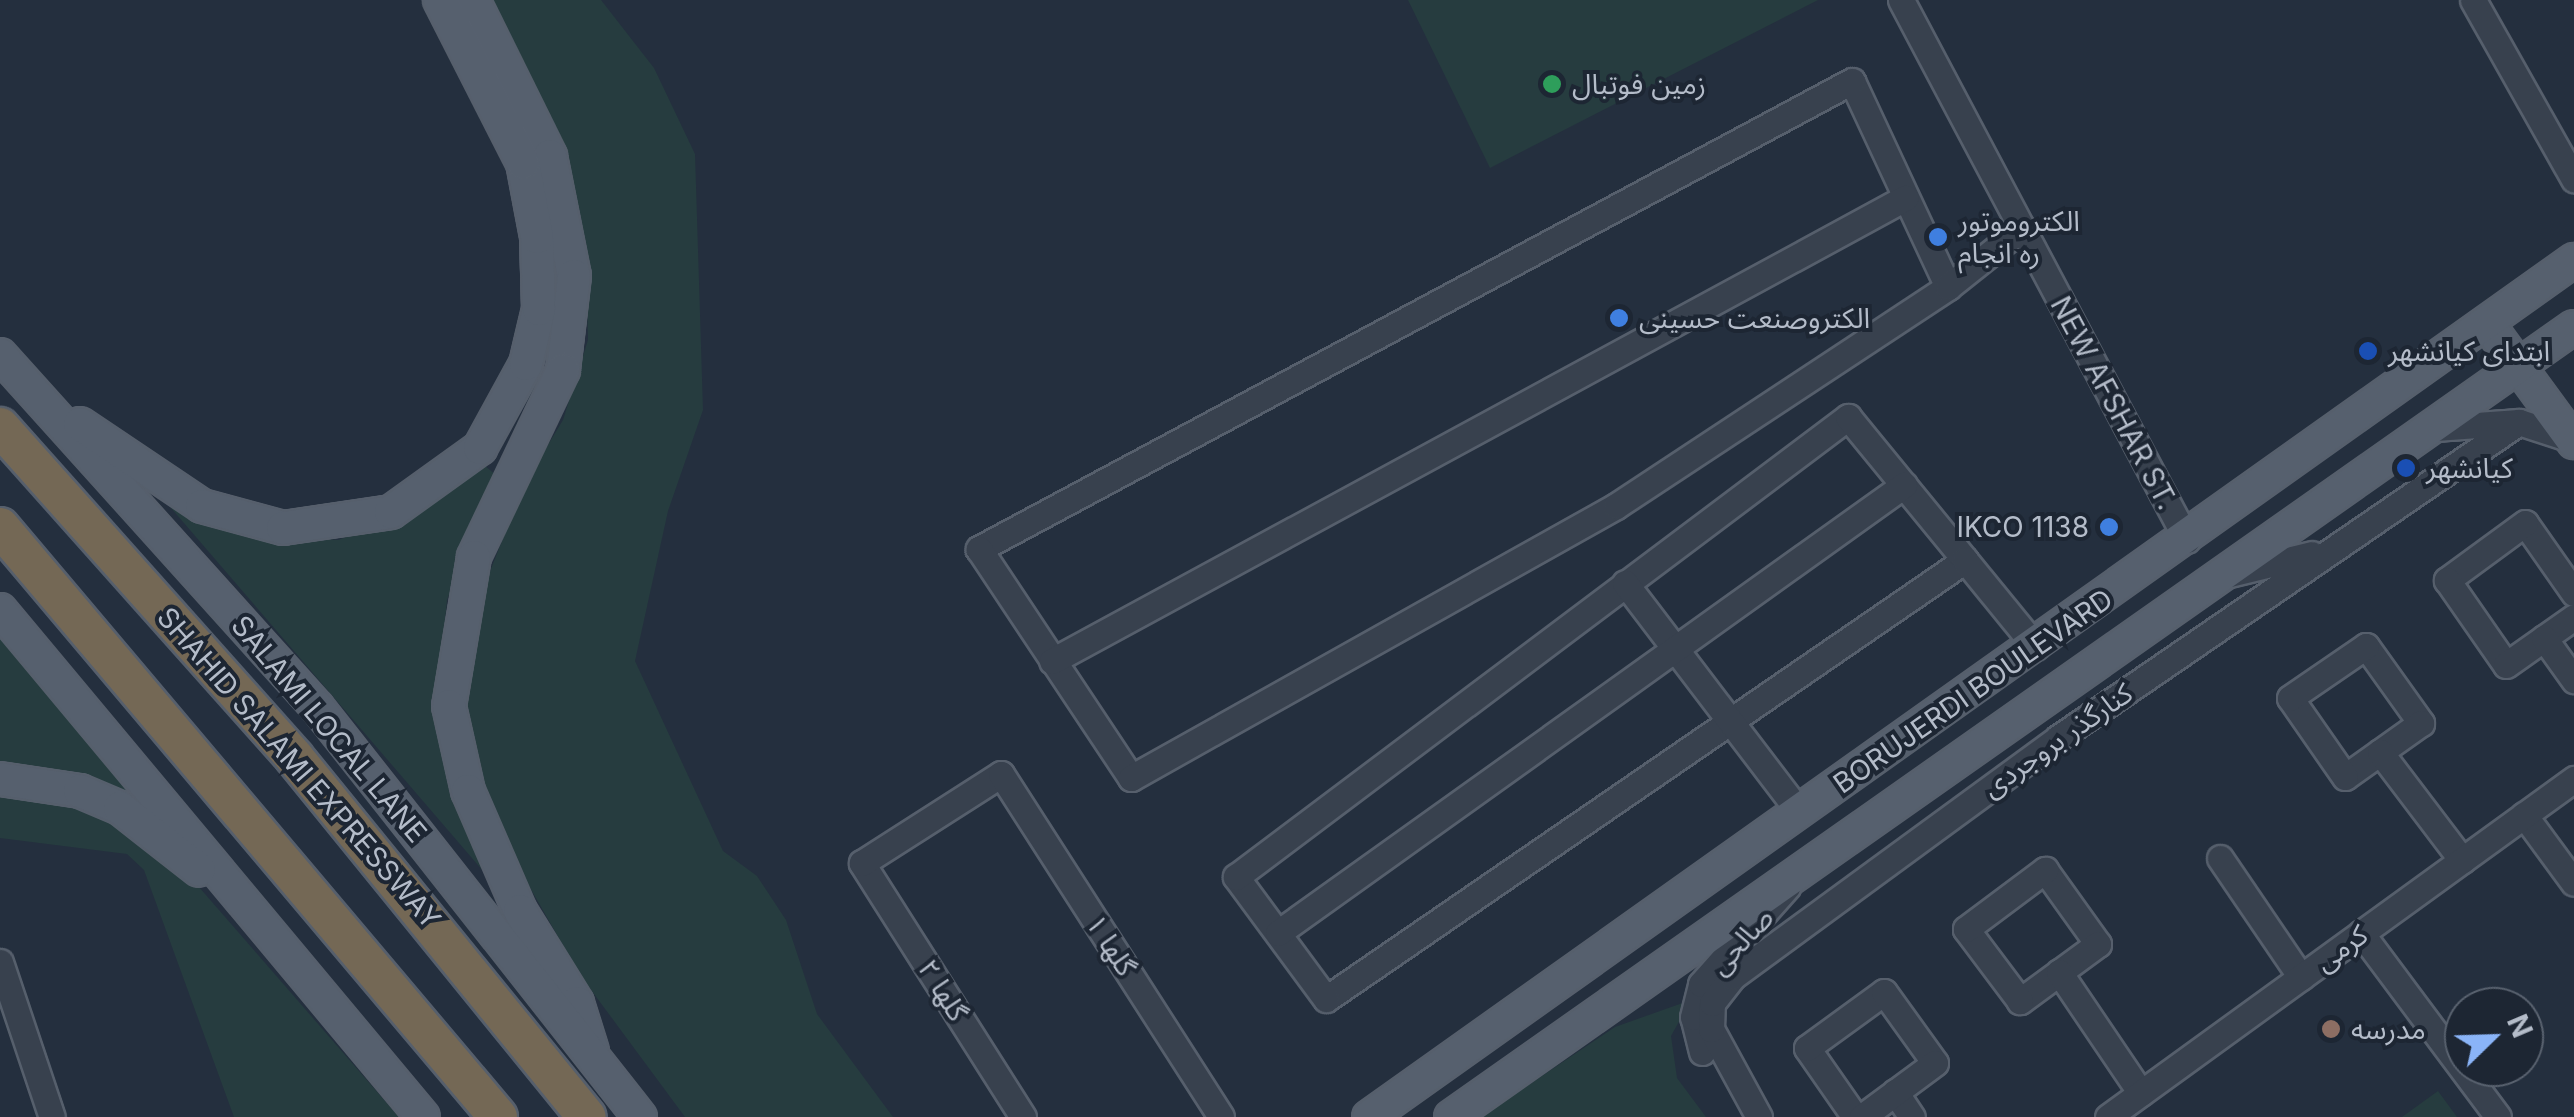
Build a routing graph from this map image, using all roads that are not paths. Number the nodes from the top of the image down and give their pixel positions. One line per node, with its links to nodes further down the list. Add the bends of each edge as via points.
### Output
1 (440, 0): 14 (main road, via 523,163 538,237 539,309 526,364 503,417 468,461 364,521 256,525 202,506)
2 (473, 0): 51 (main road, via 550,156 574,276 563,370 474,556 449,706 468,792 520,911 577,1003)
3 (1901, 0): 7 (street, NEW AFSHAR ST.)
4 (2474, 0): 5 (street)
5 (2574, 179)
6 (1904, 198): 9 (street); 32 (street); 32 (street, via 1852,81 979,549)
7 (2022, 228): 9 (street); 21 (street, NEW AFSHAR ST.)
8 (2574, 260): 10 (main road, BORUJERDI BOULEVARD)
9 (1948, 287): 32 (street, via 1616,506 1131,778)
10 (2490, 326): 13 (main road); 21 (main road, BORUJERDI BOULEVARD)
11 (2574, 326): 13 (main road, BORUJERDI BOULEVARD)
12 (0, 356): 14 (main road, SALAMI LOCAL LANE)
13 (2518, 366): 17 (main road, BORUJERDI BOULEVARD); 18 (main road)
14 (38, 396): 51 (main road, SALAMI LOCAL LANE, via 317,707)
15 (2519, 422): 17 (street); 18 (street); 22 (street, کنارگذر بروجردی)
16 (0, 427): 58 (highway, SHAHID SALAMI EXPRESSWAY, via 294,757)
17 (2430, 429): 24 (main road, BORUJERDI BOULEVARD)
18 (2573, 440)
19 (1904, 486): 23 (street); 25 (street, via 1848,417); 31 (street)
20 (0, 527): 57 (highway)
21 (2187, 540): 30 (main road, BORUJERDI BOULEVARD)
22 (2327, 550): 24 (street); 65 (street, کنارگذر بروجردی, via 1732,977 1712,1003 1711,1029)
23 (1966, 560): 30 (street); 34 (street)
24 (2220, 576): 43 (main road, BORUJERDI BOULEVARD)
25 (1625, 583): 31 (street); 45 (street, via 1236,877)
26 (2574, 593): 29 (street, via 2525,523 2447,580 2506,666)
27 (0, 610): 47 (main road)
28 (2574, 617): 29 (street)
29 (2544, 638): 33 (street)
30 (2036, 647): 39 (main road, BORUJERDI BOULEVARD)
31 (1678, 650): 34 (street); 45 (street)
32 (1052, 661)
33 (2574, 680)
34 (1734, 719): 39 (street); 45 (street, via 1326,999)
35 (2380, 752): 35 (street, via 2421,724 2366,646 2290,698 2344,777); 42 (street)
36 (1001, 774): 60 (street, گلها ۲, via 862,863); 61 (street, گلها ۱)
37 (0, 779): 47 (main road, via 80,791 120,808)
38 (2574, 779): 40 (street, کرمی)
39 (1800, 813): 62 (main road, BORUJERDI BOULEVARD)
40 (2524, 815): 42 (street, کرمی); 44 (street)
41 (2220, 858): 50 (street)
42 (2462, 860): 46 (street, کرمی)
43 (1797, 873): 54 (main road, BORUJERDI BOULEVARD); 64 (street, صالحی, via 1752,937 1702,984 1693,1017 1704,1057)
44 (2574, 884)
45 (1278, 934)
46 (2361, 934): 50 (street, کرمی); 69 (street)
47 (285, 945): 56 (main road)
48 (0, 962): 55 (street)
49 (2059, 972): 49 (street, via 2098,944 2045,870 1966,929 2020,1000); 53 (street)
50 (2301, 977): 53 (street, کرمی)
51 (592, 1051): 59 (main road, SALAMI LOCAL LANE)
52 (1895, 1092): 66 (street); 66 (street, via 1934,1064 1884,992 1807,1048); 67 (street)
53 (2141, 1093): 68 (street, کرمی)
54 (1478, 1105): 63 (main road, BORUJERDI BOULEVARD)
55 (52, 1117)
56 (419, 1117)
57 (498, 1117)
58 (587, 1117)
59 (640, 1117)
60 (1024, 1117)
61 (1221, 1117)
62 (1369, 1117)
63 (1451, 1117)
64 (1748, 1117)
65 (1759, 1117)
66 (1859, 1117)
67 (1912, 1117)
68 (2108, 1117)
69 (2498, 1117)

